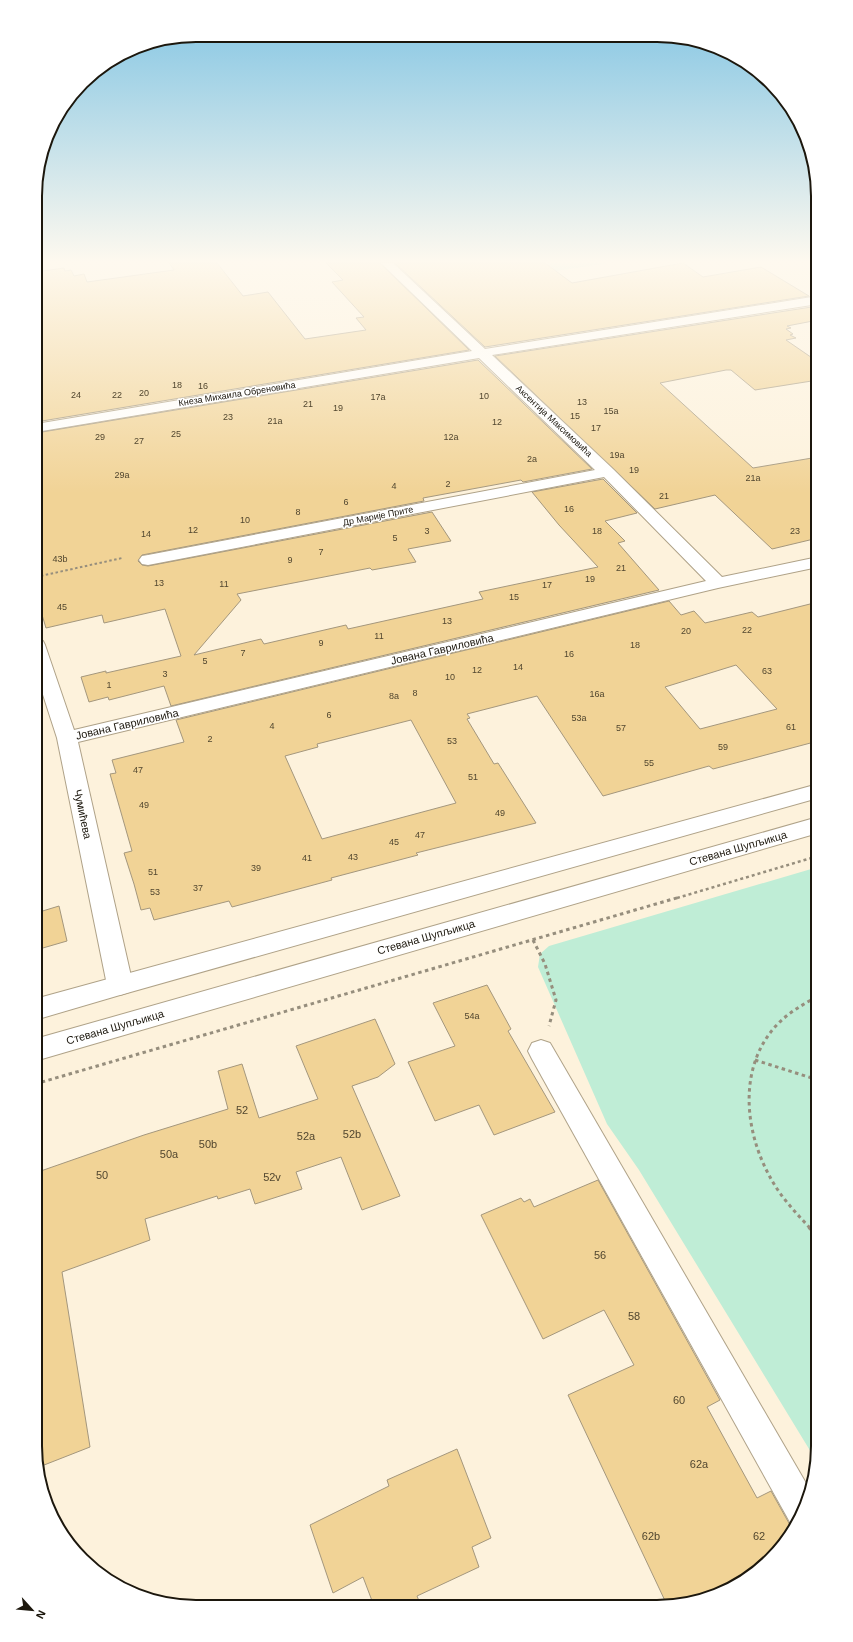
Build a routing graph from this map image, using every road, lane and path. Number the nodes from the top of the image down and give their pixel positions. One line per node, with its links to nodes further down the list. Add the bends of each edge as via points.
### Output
1 (468, 340): 3 (street, Аксентија Максимовића)
2 (567, 340): 3 (street, Кнеза Михаила Обреновића)
3 (482, 353): 4 (street, Кнеза Михаила Обреновића); 5 (street, Аксентија Максимовића)
4 (42, 427)
5 (607, 472): 6 (street, Др Марије Прите); 9 (street, Аксентија Максимовића)
6 (148, 560): 8 (path, via 136,557 123,558)
7 (811, 563): 9 (street, Јована Гавриловића)
8 (42, 576)
9 (718, 583): 11 (street, Јована Гавриловића)
10 (42, 663): 11 (street, Чумићева)
11 (67, 738): 16 (street, Чумићева)
12 (811, 793): 16 (street)
13 (811, 827): 19 (street, Стевана Шупљикца)
14 (811, 858): 15 (path)
15 (533, 940): 20 (path, via 545,964 556,1000); 23 (path)
16 (120, 985): 18 (street)
17 (811, 1000): 21 (path, via 778,1022 761,1045)
18 (42, 1008)
19 (42, 1048)
20 (541, 1051): 25 (street)
21 (755, 1060): 22 (path); 24 (path, via 748,1091 752,1133 769,1176 800,1219)
22 (811, 1078)
23 (42, 1082)
24 (811, 1229)
25 (799, 1505)

